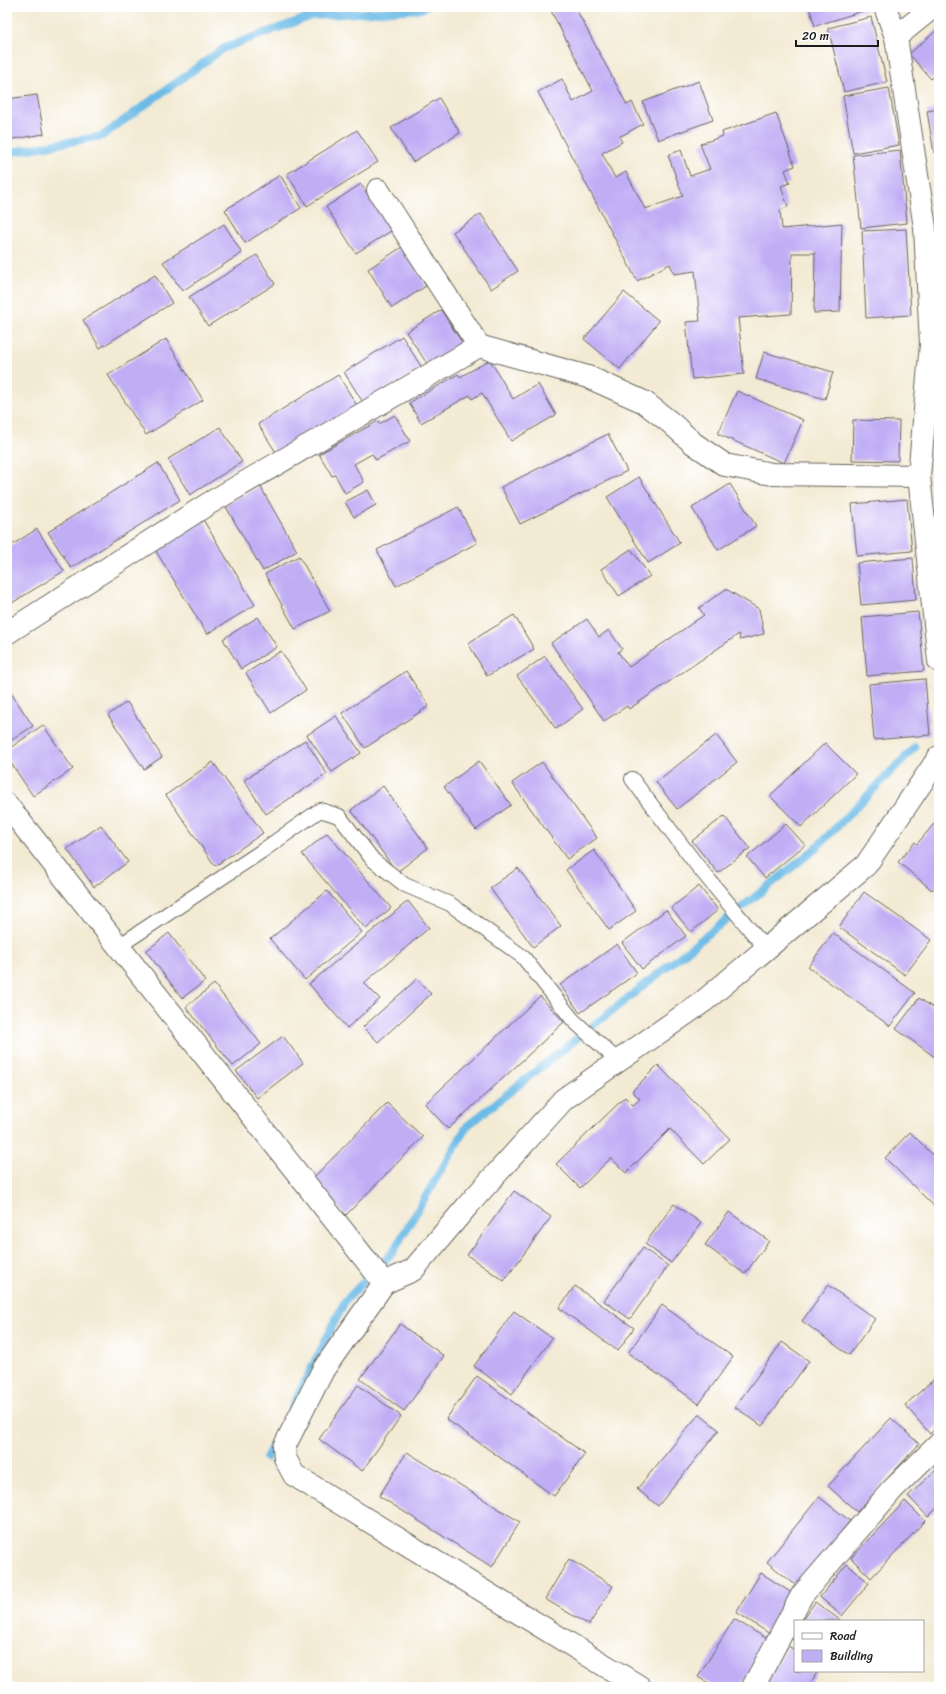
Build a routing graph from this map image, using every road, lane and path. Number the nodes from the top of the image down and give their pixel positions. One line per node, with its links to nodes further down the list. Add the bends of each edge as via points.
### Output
1 (885, 7): 3 (street)
2 (933, 7): 3 (street)
3 (896, 37): 6 (street, via 925,228 931,344)
4 (378, 190): 5 (street)
5 (479, 346): 6 (street, via 588,377 644,402 693,443 725,465 772,474); 7 (street, via 208,504)
6 (919, 476): 8 (street)
7 (7, 633)
8 (939, 661)
9 (939, 757): 13 (street, via 866,865)
10 (632, 779): 13 (lane, via 696,864)
11 (7, 805): 12 (street)
12 (119, 946): 14 (lane, via 320,810 339,816 373,860 405,885 450,904 523,957 573,1020); 15 (street)
13 (766, 949): 14 (street, via 704,1001)
14 (618, 1061): 15 (street, via 564,1099 413,1270)
15 (384, 1283): 17 (street, via 323,1370 284,1447 285,1458 294,1475)
16 (939, 1444): 18 (street, via 892,1490 802,1595)
17 (640, 1687)
18 (753, 1687)

